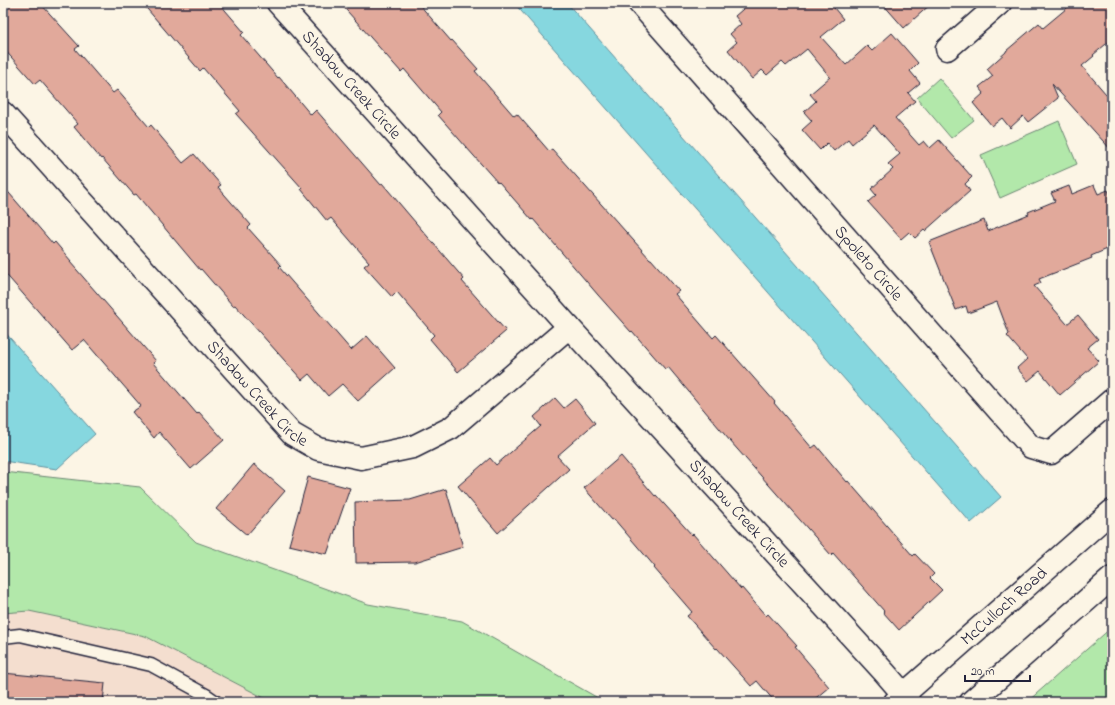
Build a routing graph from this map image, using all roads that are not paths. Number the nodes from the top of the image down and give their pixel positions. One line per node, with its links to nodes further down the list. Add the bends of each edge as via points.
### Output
1 (278, 3): 6 (street, Shadow Creek Circle)
2 (639, 3): 7 (street, Spoleto Circle, via 1030,447 1051,453)
3 (1000, 3): 4 (street)
4 (946, 49)
5 (3, 113): 6 (street, Shadow Creek Circle, via 292,434 318,449 360,458 413,447 451,428)
6 (569, 327): 11 (street, Shadow Creek Circle)
7 (1112, 400)
8 (1112, 511): 11 (street, McCulloch Road)
9 (1112, 578): 13 (street)
10 (3, 637): 12 (lane, via 20,635 151,665)
11 (903, 700)
12 (216, 702)
13 (971, 702)

